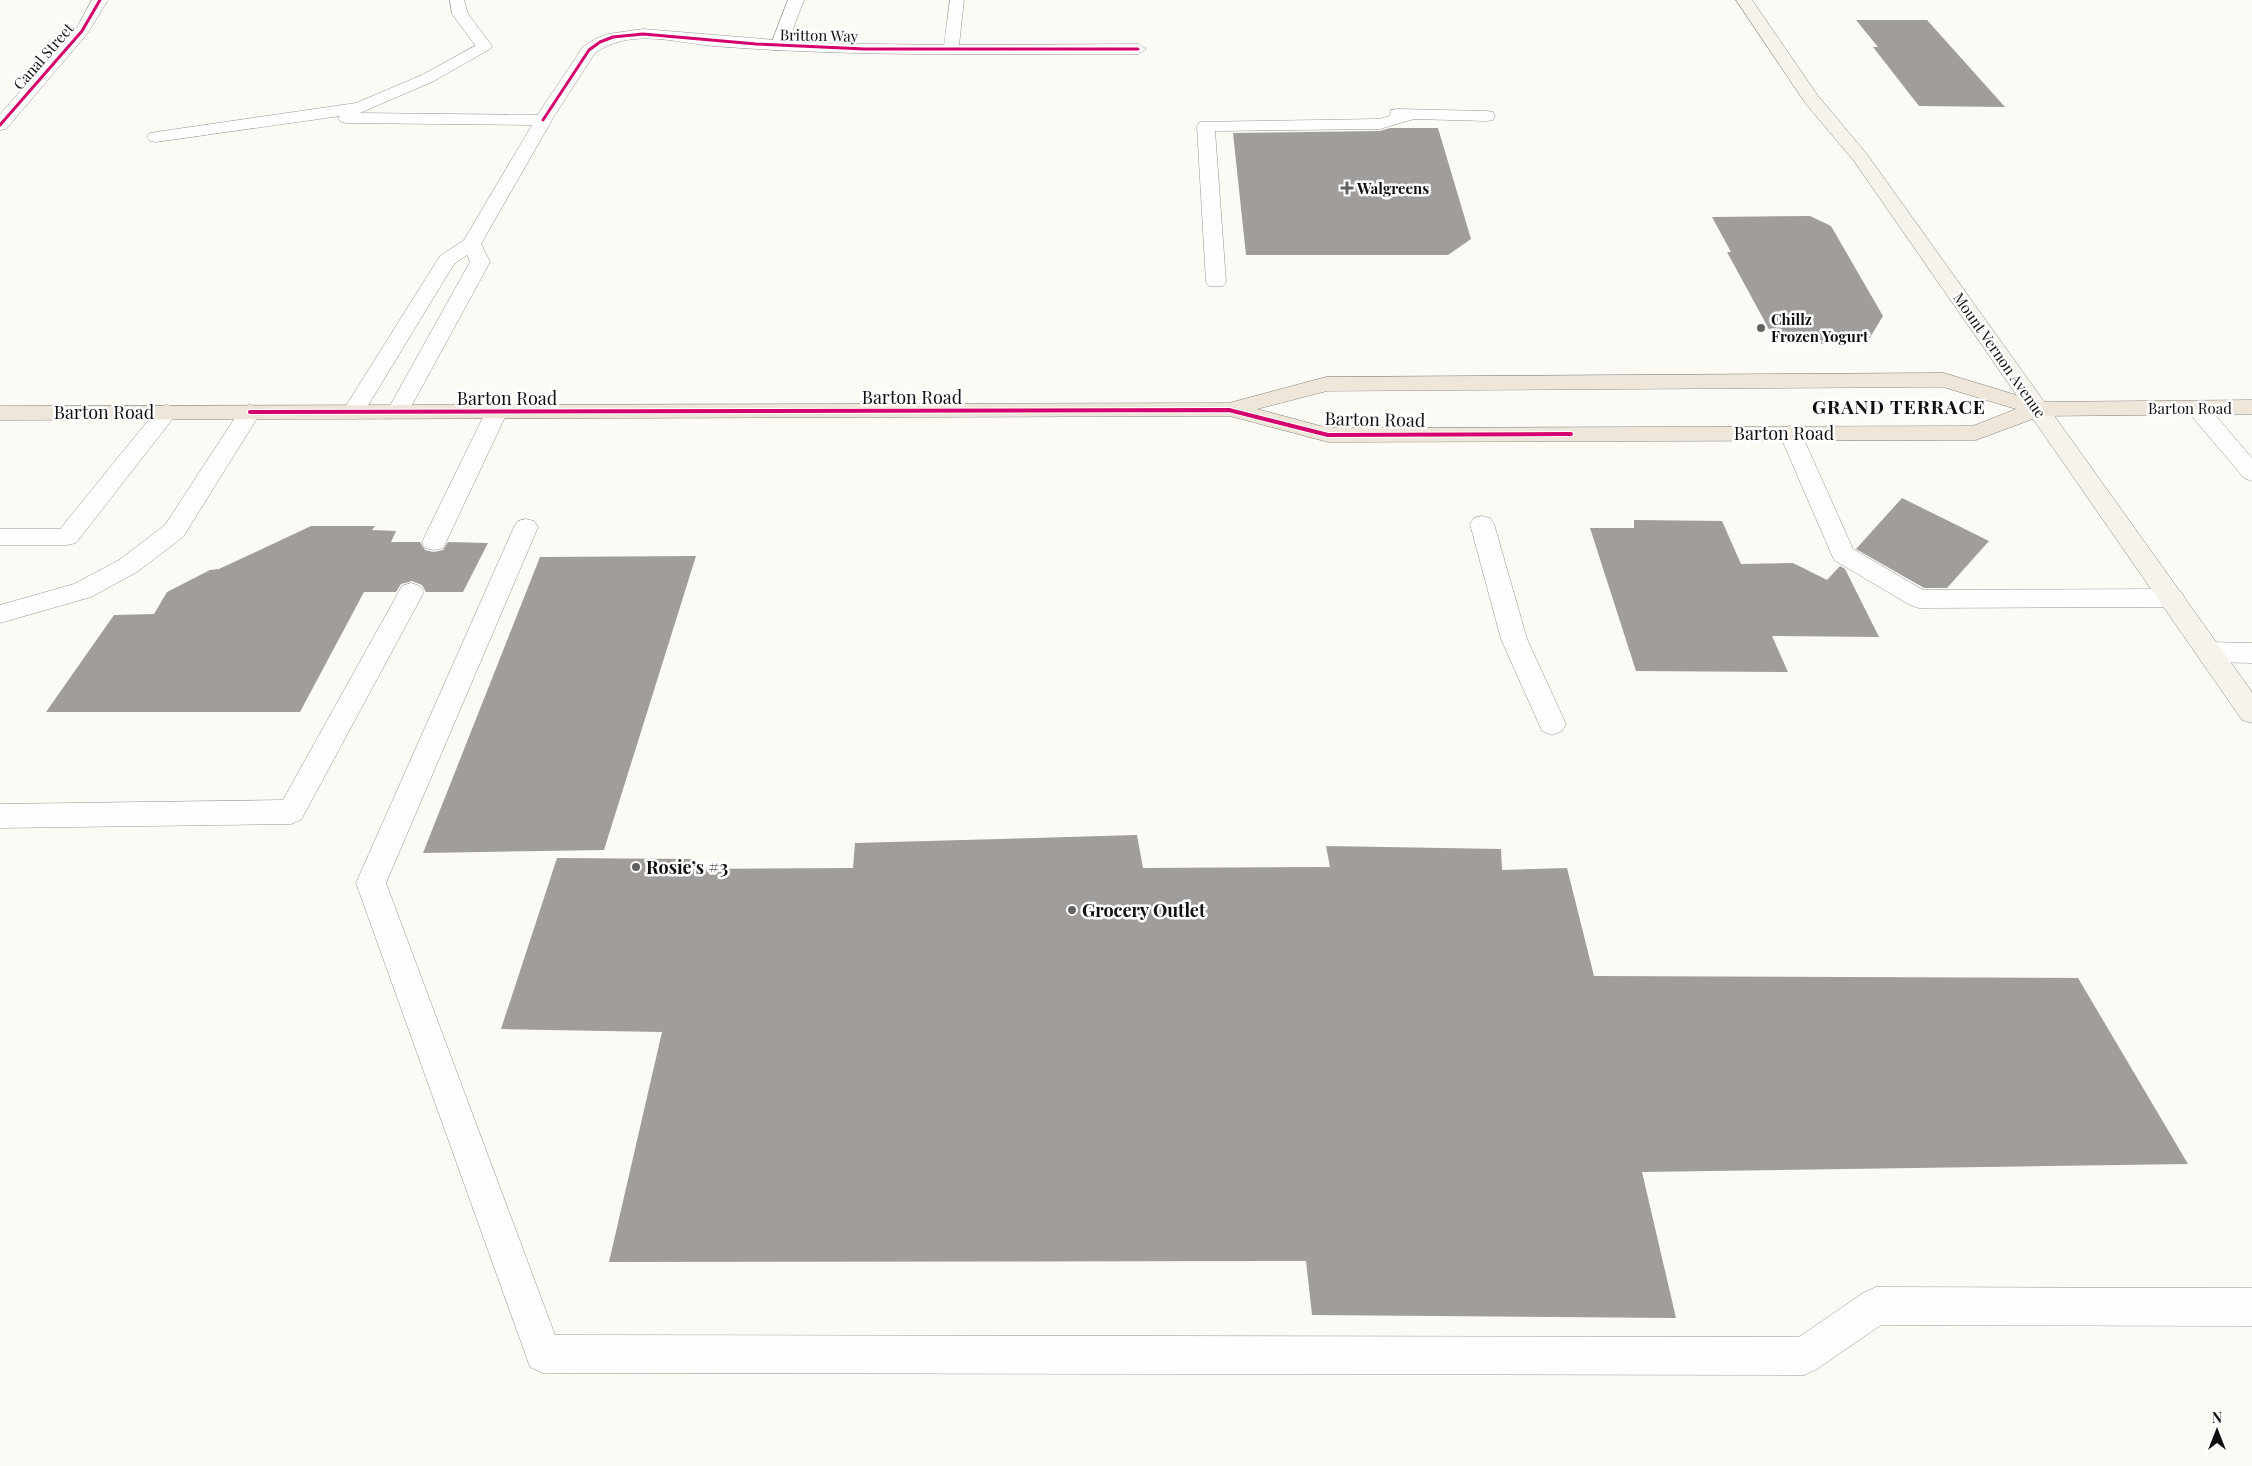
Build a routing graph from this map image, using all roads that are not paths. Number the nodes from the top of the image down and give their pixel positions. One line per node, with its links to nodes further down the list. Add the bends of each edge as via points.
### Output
1 (100, 0): 12 (street, Canal Street, via 82,30)
2 (457, 0): 9 (street, via 460,14 484,46 428,78 360,108)
3 (796, 0): 6 (street)
4 (957, 0): 7 (street)
5 (1744, 0): 18 (main road, Mount Vernon Avenue, via 1812,100 1860,157)
6 (778, 47): 7 (street, Britton Way); 11 (street, Britton Way, via 642,35 622,35 596,43 582,57)
7 (951, 49): 8 (street, Britton Way)
8 (1138, 49)
9 (323, 113): 11 (street, via 348,118); 13 (street)
10 (1487, 116): 15 (street, via 1414,114 1380,124 1210,120)
11 (543, 120): 14 (street, Britton Way)
12 (0, 125)
13 (156, 137)
14 (471, 244): 22 (street, via 447,260); 23 (street, via 480,262)
15 (1216, 282)
16 (2252, 407): 17 (main road, Barton Road)
17 (2197, 408): 18 (main road, Barton Road); 27 (street)
18 (2038, 409): 19 (main road, Barton Road, via 1944,380 1326,384); 26 (main road, Barton Road, via 1976,433); 33 (main road, Mount Vernon Avenue)
19 (1229, 410): 24 (main road, Barton Road); 26 (main road, Barton Road, via 1328,435)
20 (167, 412): 21 (main road, Barton Road); 25 (main road, Barton Road); 30 (street, via 67,537)
21 (250, 412): 22 (main road, Barton Road); 34 (street, via 174,531 128,566 82,591)
22 (353, 412): 23 (main road, Barton Road)
23 (398, 412): 24 (main road, Barton Road)
24 (497, 412): 31 (street)
25 (0, 413)
26 (1790, 433): 33 (street, via 1844,554 1919,600)
27 (2252, 473)
28 (1482, 524): 38 (street, via 1514,639)
29 (526, 527): 40 (street, via 371,883 543,1354 1804,1356 1876,1306)
30 (0, 537)
31 (434, 542)
32 (411, 592): 39 (street, via 291,812)
33 (2172, 598): 35 (main road, Mount Vernon Avenue)
34 (0, 614)
35 (2209, 652): 36 (street); 37 (main road, Mount Vernon Avenue)
36 (2252, 653)
37 (2252, 713)
38 (1552, 724)
39 (0, 816)
40 (2252, 1307)

